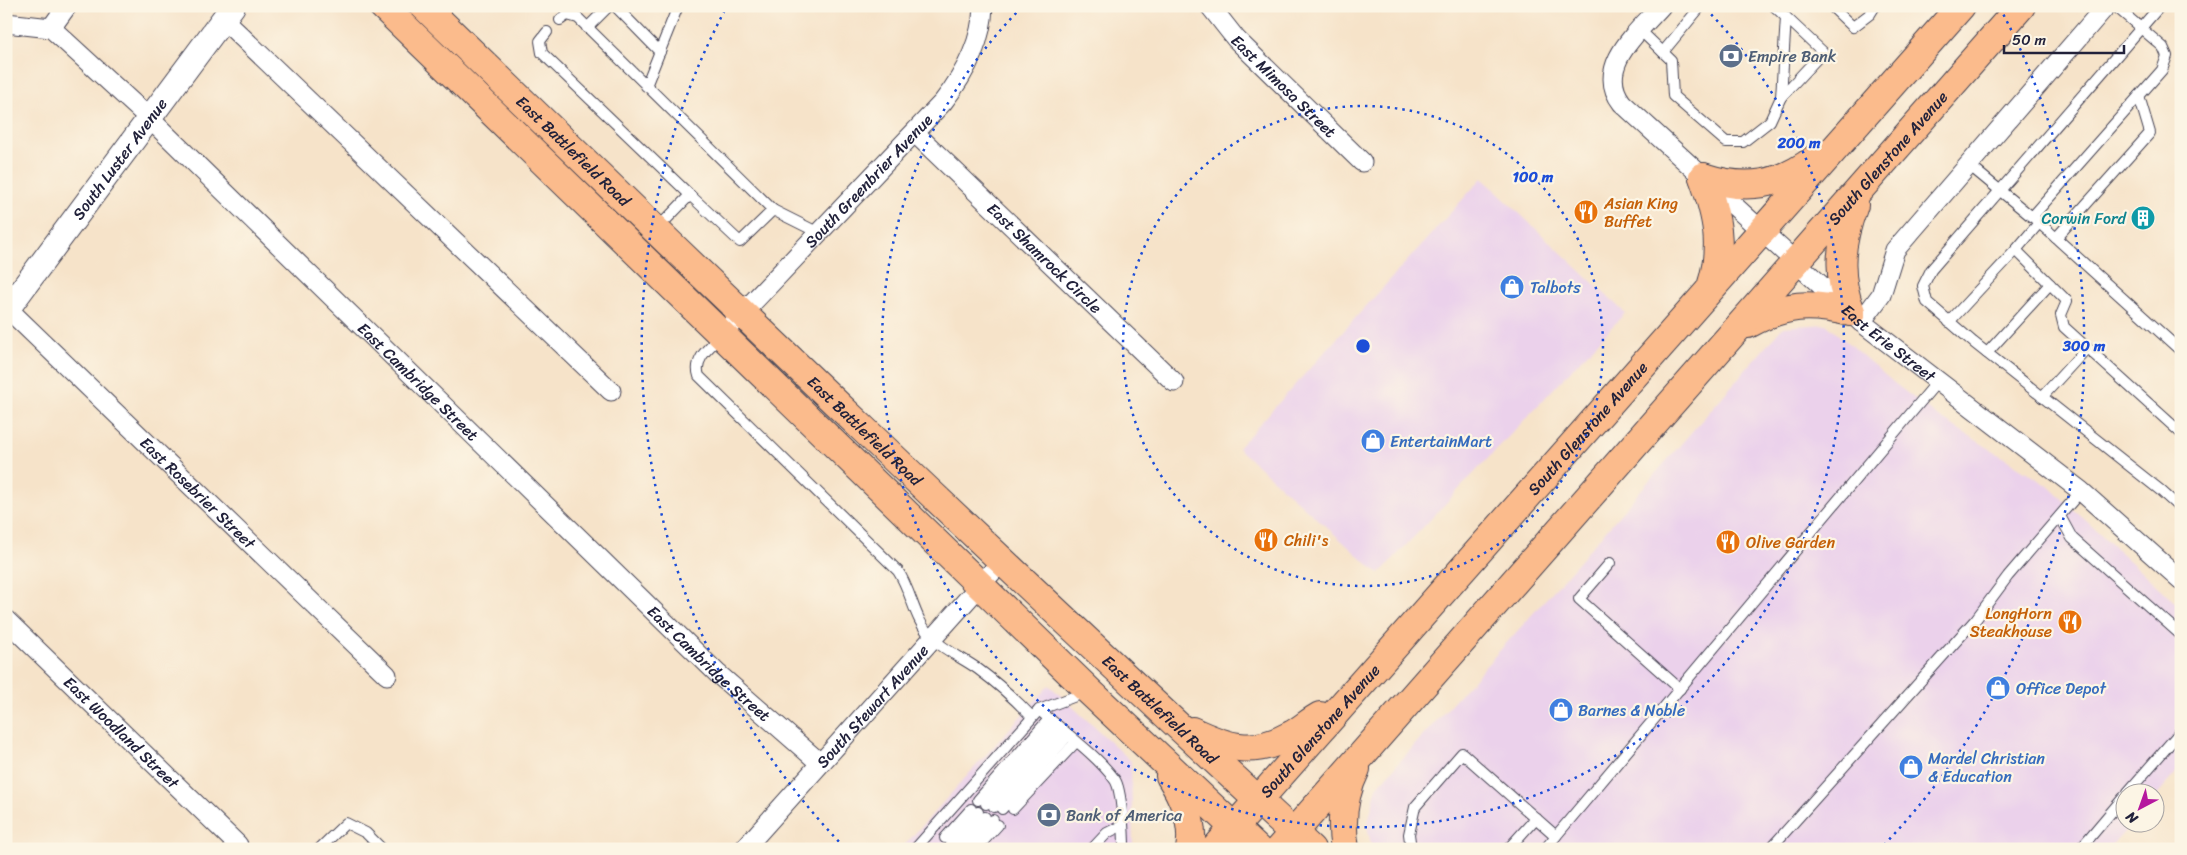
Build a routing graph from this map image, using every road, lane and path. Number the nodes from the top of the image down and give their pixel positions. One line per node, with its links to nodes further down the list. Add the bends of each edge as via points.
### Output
1 (67, 6): 23 (street)
2 (383, 6): 57 (main road, East Battlefield Road)
3 (424, 6): 44 (main road, East Battlefield Road)
4 (609, 6): 24 (lane)
5 (615, 6): 28 (lane)
6 (678, 6): 28 (lane)
7 (983, 6): 35 (street, South Greenbrier Avenue, via 977,41 966,69 943,102)
8 (1210, 6): 36 (street, East Mimosa Street, via 1236,39)
9 (1662, 6): 26 (street)
10 (1701, 6): 29 (lane)
11 (1774, 6): 20 (lane)
12 (1831, 6): 13 (lane, via 1853,27)
13 (1875, 6)
14 (1961, 6): 34 (main road, South Glenstone Avenue)
15 (2022, 6): 40 (main road, South Glenstone Avenue)
16 (2106, 6): 37 (street)
17 (2115, 6): 25 (lane)
18 (2160, 6): 25 (lane)
19 (228, 13): 33 (street, South Luster Avenue); 63 (street)
20 (1786, 17): 32 (lane); 32 (lane, via 1823,52)
21 (560, 20): 24 (lane, via 567,15 578,18)
22 (6, 23): 23 (street)
23 (51, 28): 33 (street, East Cambridge Street)
24 (588, 28): 30 (lane)
25 (2142, 29): 31 (lane, via 2162,47 2166,56 2162,70); 39 (lane)
26 (1640, 30): 29 (lane); 38 (street, East Erie Street, via 1617,61 1614,87 1622,103)
27 (547, 32): 41 (lane, via 540,41 542,53)
28 (660, 52): 30 (lane)
29 (1663, 52): 32 (lane, via 1671,60 1673,96 1726,142 1743,142 1770,121)
30 (646, 86): 42 (lane)
31 (2139, 96): 43 (lane); 47 (lane, via 2150,133)
32 (1781, 98)
33 (149, 118): 52 (street, South Luster Avenue); 86 (street, East Cambridge Street, via 718,674)
34 (1852, 129): 38 (main road, via 1804,168 1773,181 1737,185); 45 (main road, South Glenstone Avenue)
35 (915, 133): 46 (street, South Greenbrier Avenue); 62 (street, East Shamrock Circle)
36 (1362, 162)
37 (1970, 165): 39 (lane); 54 (street, via 1896,250 1882,295)
38 (1703, 177): 45 (street, East Erie Street); 51 (main road, via 1712,202 1719,254)
39 (2000, 190): 43 (lane); 55 (lane, via 1930,270 1923,286 1927,302)
40 (1859, 193): 49 (main road, South Glenstone Avenue); 54 (main road, via 1845,230 1840,261 1843,292)
41 (690, 195): 42 (lane, via 740,242); 44 (lane)
42 (772, 210): 46 (lane)
43 (2036, 220): 47 (lane); 48 (lane)
44 (656, 231): 53 (main road, East Battlefield Road)
45 (1762, 231): 49 (street, East Erie Street); 51 (main road, South Glenstone Avenue)
46 (819, 233): 53 (street, South Greenbrier Avenue)
47 (2056, 238): 59 (lane)
48 (2016, 250): 50 (lane); 55 (lane)
49 (1797, 263): 54 (street, East Erie Street); 56 (main road, South Glenstone Avenue)
50 (2050, 284): 58 (lane, via 2068,301 2061,315 2064,327); 60 (lane)
51 (1709, 291): 79 (main road, South Glenstone Avenue)
52 (7, 310): 76 (street, East Rosebrier Street)
53 (741, 314): 57 (street, South Greenbrier Avenue); 69 (main road, East Battlefield Road)
54 (1856, 317): 56 (main road, via 1821,306 1791,306 1775,310); 61 (street, East Erie Street)
55 (1949, 322): 60 (lane)
56 (1738, 329): 84 (main road, South Glenstone Avenue)
57 (721, 336): 72 (main road, East Battlefield Road); 75 (lane, via 702,355 697,370 699,376 898,571 920,621)
58 (2087, 348): 64 (lane); 65 (lane)
59 (2181, 351)
60 (1986, 353): 64 (lane)
61 (1938, 381): 66 (street, East Erie Street); 77 (lane)
62 (1174, 382)
63 (611, 391)
64 (2042, 397): 67 (lane)
65 (2181, 433)
66 (2081, 491): 68 (lane); 71 (street, East Erie Street)
67 (2181, 509)
68 (2060, 516): 74 (lane, via 2072,538); 115 (lane, via 1976,619)
69 (1001, 562): 72 (street, South Stewart Avenue); 81 (main road, East Battlefield Road)
70 (1610, 563): 77 (lane, via 1579,599)
71 (2181, 580)
72 (981, 585): 75 (street, South Stewart Avenue); 78 (main road, East Battlefield Road)
73 (6, 620): 98 (street, East Woodland Street)
74 (2181, 635)
75 (932, 639): 80 (lane); 86 (street, South Stewart Avenue)
76 (387, 675)
77 (1680, 689): 96 (lane)
78 (1090, 691): 80 (lane); 85 (main road, East Battlefield Road)
79 (1342, 706): 81 (main road, via 1308,722 1292,735 1259,748 1240,749 1215,742); 88 (main road, South Glenstone Avenue)
80 (1036, 713): 82 (lane); 94 (lane)
81 (1174, 722): 88 (main road, East Battlefield Road)
82 (1062, 730): 89 (lane); 89 (lane); 89 (lane); 93 (lane, via 1117,782)
83 (2181, 731): 87 (lane)
84 (1369, 745): 97 (main road, South Glenstone Avenue); 111 (main road, via 1348,785 1343,805)
85 (1157, 755): 95 (main road, East Battlefield Road); 108 (main road, via 1189,816)
86 (820, 763): 102 (street, South Stewart Avenue)
87 (2137, 782)
88 (1258, 800): 95 (main road, South Glenstone Avenue); 97 (main road, East Battlefield Road)
89 (995, 806)
90 (2114, 809): 116 (lane)
91 (985, 817): 99 (lane); 104 (lane); 105 (lane)
92 (1536, 818): 96 (lane); 112 (lane, via 1462,753 1416,807 1409,834); 113 (lane)
93 (1123, 825): 106 (lane, via 1106,833); 107 (lane)
94 (934, 827): 99 (lane); 103 (lane)
95 (1234, 827): 109 (main road, South Glenstone Avenue); 110 (main road, East Battlefield Road)
96 (1556, 836): 114 (lane)
97 (1294, 843)
98 (238, 845)
99 (952, 845)
100 (319, 849): 101 (lane, via 346,823 366,833)
101 (382, 849)
102 (744, 849)
103 (915, 849)
104 (966, 849)
105 (976, 849)
106 (1092, 849)
107 (1124, 849)
108 (1190, 849)
109 (1215, 849)
110 (1257, 849)
111 (1345, 849)
112 (1411, 849)
113 (1508, 849)
114 (1545, 849)
115 (1770, 849)
116 (2080, 849)

